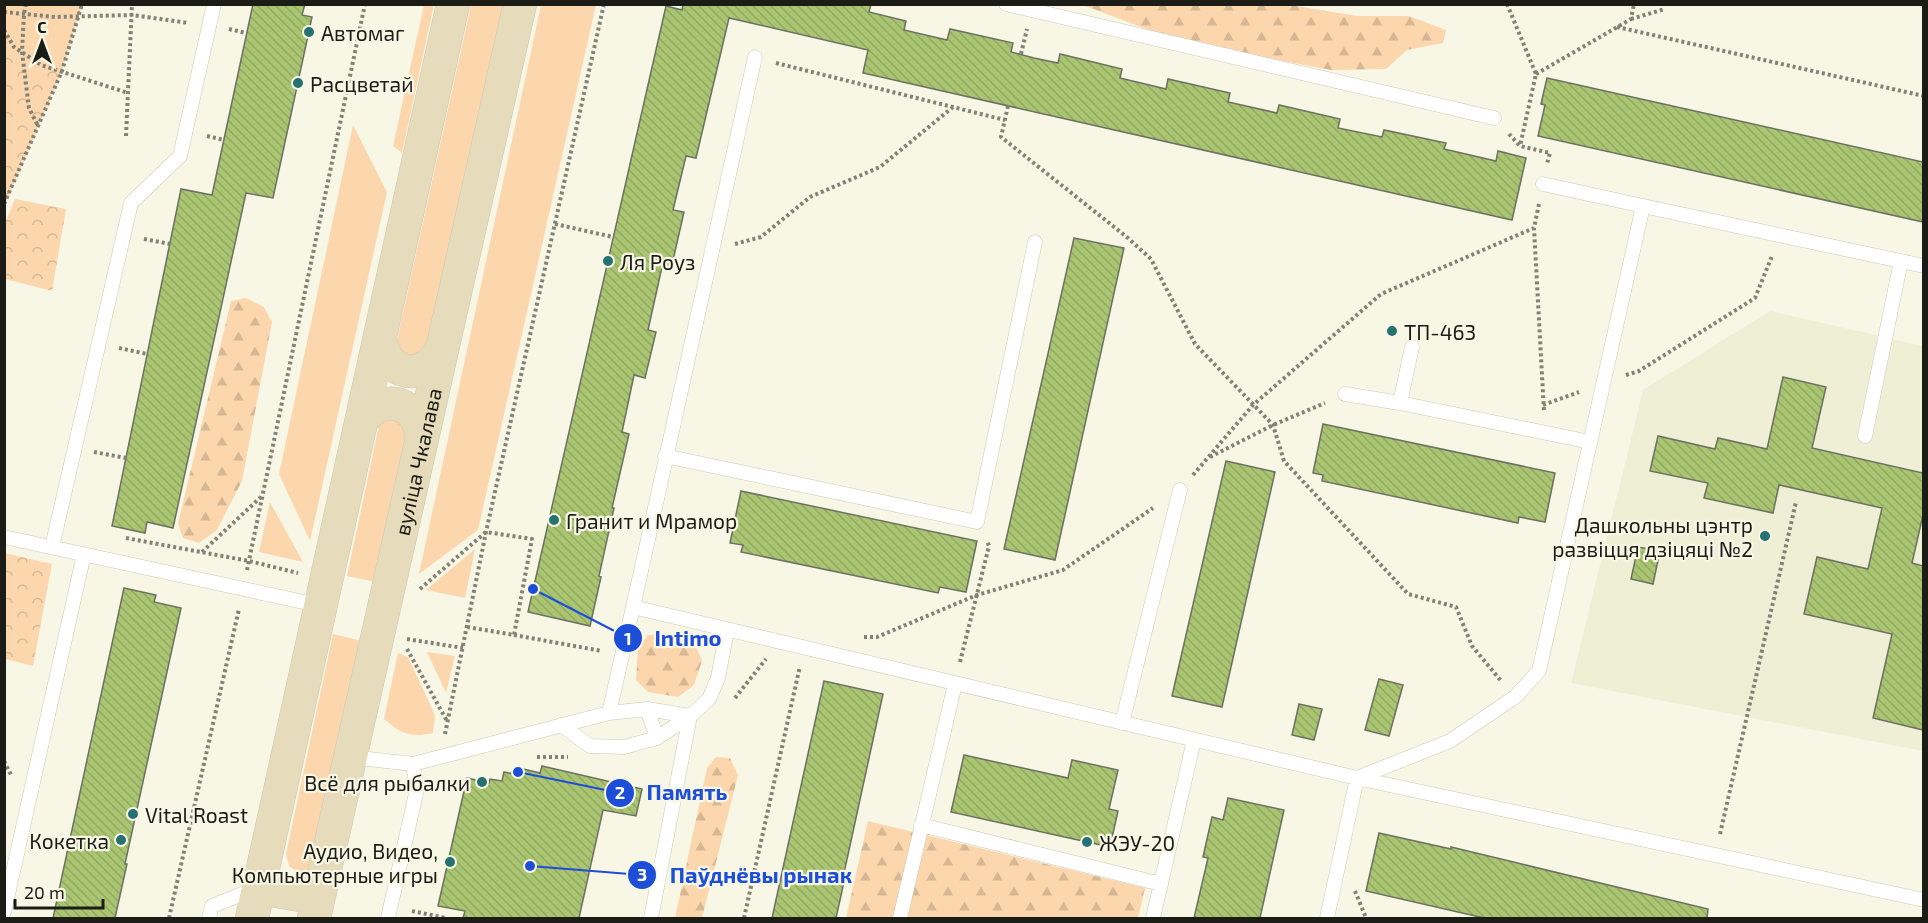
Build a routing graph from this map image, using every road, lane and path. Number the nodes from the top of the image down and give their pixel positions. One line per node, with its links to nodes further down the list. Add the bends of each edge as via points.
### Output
1 (26, 4): 14 (path)
2 (82, 4): 16 (path)
3 (132, 4): 15 (path)
4 (214, 4): 18 (lane)
5 (365, 4): 65 (path)
6 (453, 4): 44 (main road)
7 (520, 4): 47 (main road, вуліца Чкалава)
8 (604, 4): 37 (path)
9 (1006, 4): 29 (lane)
10 (1507, 4): 24 (path)
11 (1634, 4): 17 (path)
12 (1665, 9): 17 (path)
13 (4, 12): 14 (path)
14 (24, 14): 16 (path); 21 (path)
15 (132, 15): 16 (path); 18 (path); 25 (path)
16 (79, 16): 23 (path)
17 (1631, 19): 19 (path)
18 (210, 25): 45 (lane, via 180,156 131,203)
19 (1617, 27): 24 (path); 26 (path)
20 (4, 30): 21 (path, via 14,47)
21 (22, 52): 23 (path, via 41,65); 31 (path, via 29,108)
22 (755, 57): 28 (path); 41 (lane)
23 (62, 71): 25 (path); 31 (path)
24 (1536, 74): 33 (path)
25 (128, 93): 32 (path)
26 (1923, 96)
27 (1008, 106): 30 (path)
28 (953, 107): 30 (path); 41 (path, via 880,167 810,197 761,237)
29 (1494, 118): 33 (path)
30 (1005, 120): 52 (path, via 1001,136 1151,259 1195,344)
31 (38, 126): 35 (path)
32 (126, 136)
33 (1520, 146): 34 (path, via 1550,153)
34 (1543, 184): 36 (lane)
35 (4, 204)
36 (1643, 206): 38 (lane); 49 (lane)
37 (555, 224): 39 (path); 68 (path)
38 (1781, 235): 42 (lane); 49 (path, via 1755,298 1639,371)
39 (613, 237)
40 (1035, 242): 67 (lane)
41 (711, 251): 61 (lane)
42 (1901, 261): 43 (lane); 58 (lane)
43 (1923, 266)
44 (380, 338): 47 (main road, via 386,358 405,371 427,367); 54 (main road)
45 (99, 343): 48 (path); 60 (lane)
46 (1412, 347): 51 (lane)
47 (441, 350): 57 (main road, вуліца Чкалава)
48 (147, 354)
49 (1603, 383): 53 (path); 59 (lane)
50 (1346, 394): 51 (lane); 55 (path)
51 (1400, 403): 56 (lane)
52 (1253, 405): 53 (path, via 1381,294 1534,228); 55 (path); 63 (path)
53 (1543, 405): 56 (path)
54 (362, 420): 57 (main road, via 383,404 400,405 416,417); 78 (main road)
55 (1273, 425): 63 (path); 87 (path, via 1284,461 1408,594 1456,608 1472,646)
56 (1545, 432): 59 (lane)
57 (422, 436): 96 (main road, вуліца Чкалава)
58 (1865, 436)
59 (1590, 442): 87 (lane, via 1539,671)
60 (75, 447): 62 (path); 71 (lane)
61 (665, 456): 67 (lane); 79 (lane)
62 (126, 458)
63 (1207, 459): 64 (path)
64 (1180, 490): 92 (lane)
65 (263, 495): 72 (path); 74 (path)
66 (1796, 502): 101 (path)
67 (977, 522): 86 (path, via 989,546)
68 (486, 532): 77 (path); 80 (path); 82 (path, via 532,539)
69 (4, 537): 71 (lane)
70 (124, 538): 72 (path)
71 (52, 547): 73 (lane)
72 (202, 553): 74 (path)
73 (84, 554): 76 (lane); 106 (lane)
74 (249, 561): 75 (path); 76 (path)
75 (300, 573)
76 (244, 588): 78 (lane); 107 (path)
77 (413, 595)
78 (322, 606): 104 (main road)
79 (633, 608): 81 (lane); 85 (lane)
80 (467, 627): 82 (path); 83 (path)
81 (727, 630): 84 (lane); 90 (lane, via 710,699)
82 (514, 635): 85 (path)
83 (463, 648): 91 (path); 91 (path, via 400,638)
84 (804, 648): 86 (lane); 113 (path)
85 (622, 655): 89 (lane)
86 (955, 684): 92 (lane); 100 (lane)
87 (1515, 697): 99 (lane, via 1450,741)
88 (646, 710): 89 (lane); 90 (lane); 94 (lane)
89 (609, 713): 93 (lane)
90 (690, 716): 94 (lane); 112 (lane)
91 (447, 722): 97 (path)
92 (1122, 723): 95 (lane)
93 (561, 725): 94 (lane, via 590,746 624,747); 97 (lane)
94 (657, 738)
95 (1194, 740): 99 (lane); 102 (lane)
96 (351, 757): 98 (lane); 105 (main road, вуліца Чкалава)
97 (440, 757): 98 (lane)
98 (413, 764): 109 (lane, via 417,789)
99 (1357, 778): 101 (lane); 116 (lane)
100 (921, 825): 102 (lane); 114 (lane)
101 (1716, 855): 103 (lane)
102 (1161, 884): 115 (lane)
103 (1923, 900)
104 (256, 903): 105 (main road); 108 (lane, via 212,906)
105 (316, 908)
106 (4, 912)
107 (169, 918)
108 (209, 918)
109 (388, 918)
110 (407, 918): 111 (path, via 409,910)
111 (446, 918)
112 (651, 918)
113 (744, 918)
114 (900, 918)
115 (1153, 918)
116 (1327, 918)

